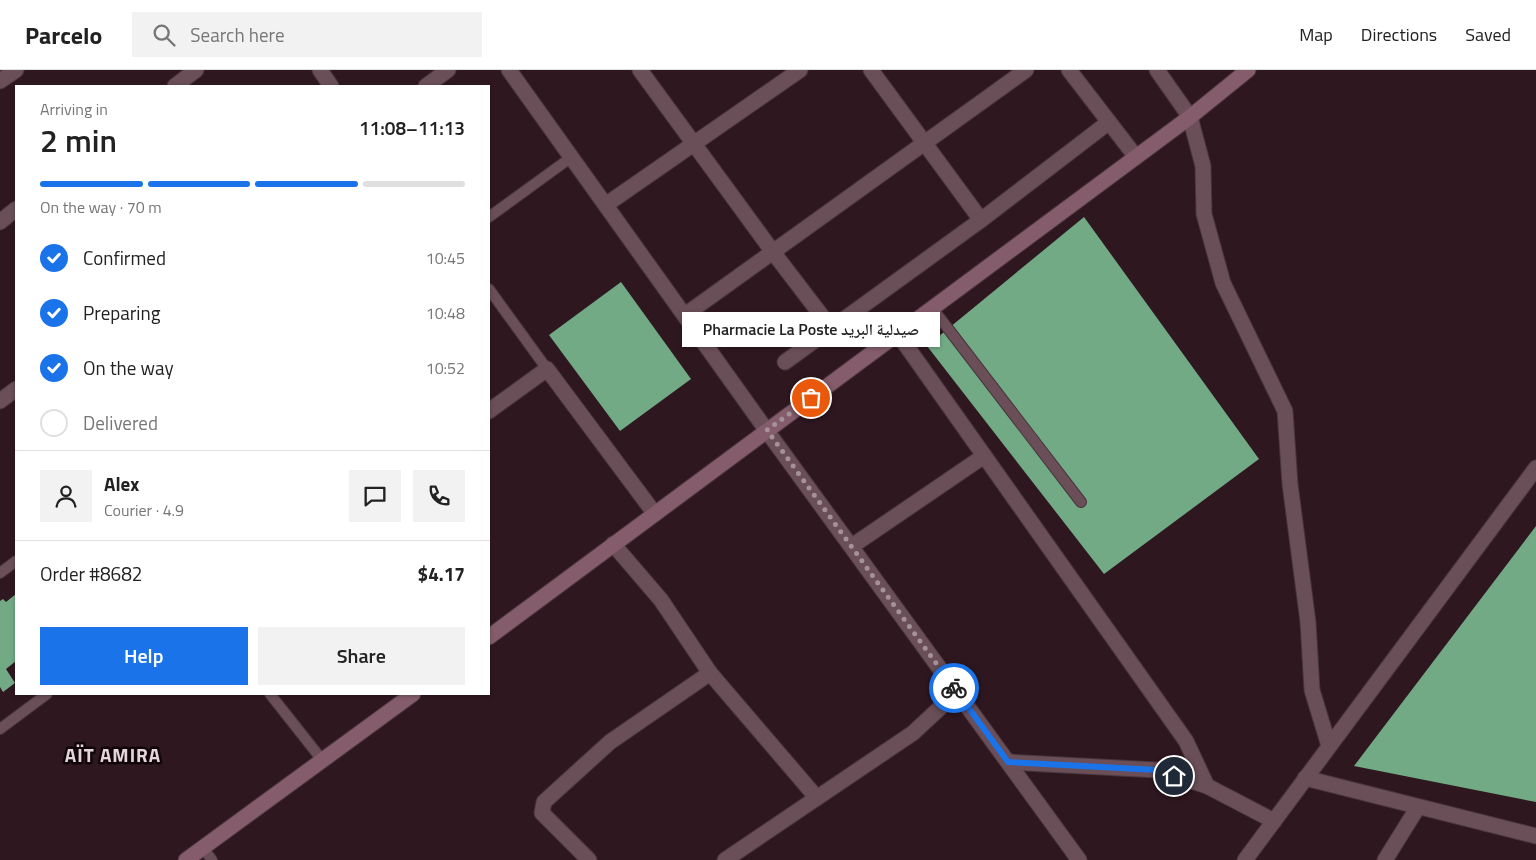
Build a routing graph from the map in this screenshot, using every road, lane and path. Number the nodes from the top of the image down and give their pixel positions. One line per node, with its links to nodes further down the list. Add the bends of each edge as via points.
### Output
1 (16, 70): 13 (street)
2 (196, 70): 14 (street)
3 (320, 70): 15 (street)
4 (448, 70): 16 (street)
5 (509, 70): 21 (street)
6 (640, 70): 19 (street)
7 (800, 70): 19 (street)
8 (871, 70): 20 (street)
9 (1026, 70): 20 (street)
10 (1069, 70): 18 (street)
11 (1157, 70): 17 (street)
12 (1248, 70): 17 (street)
13 (0, 81)
14 (176, 85)
15 (330, 85)
16 (427, 85)
17 (1190, 118): 22 (street); 55 (street, via 1203,166 1204,214 1223,283 1286,411 1290,484 1308,622 1312,690)
18 (1108, 122): 22 (street); 26 (street)
19 (694, 143): 23 (street); 28 (street)
20 (924, 143): 26 (street); 28 (street)
21 (572, 156): 23 (street); 25 (lane)
22 (1136, 157): 30 (street)
23 (607, 204): 31 (street)
24 (15, 210): 27 (street)
25 (490, 216)
26 (981, 220): 32 (street)
27 (0, 222)
28 (773, 252): 31 (street); 32 (street)
29 (490, 290): 35 (lane)
30 (933, 308): 33 (street); 42 (lane)
31 (685, 315): 39 (street)
32 (831, 328): 34 (street)
33 (898, 334): 39 (street); 40 (street)
34 (785, 362)
35 (547, 369): 38 (street); 43 (street)
36 (15, 390): 37 (street)
37 (0, 401)
38 (490, 410)
39 (767, 430): 43 (street); 45 (street)
40 (984, 456): 45 (street); 59 (street, via 1186,741)
41 (1536, 468): 55 (street)
42 (1081, 502)
43 (655, 514): 44 (street)
44 (613, 544): 48 (street); 49 (street, via 661,600)
45 (852, 546): 50 (street)
46 (15, 562): 47 (lane)
47 (0, 573)
48 (490, 636)
49 (710, 673): 60 (street); 66 (street, via 610,742 544,802 542,813)
50 (957, 692): 57 (street); 60 (street, via 913,732)
51 (45, 695): 54 (lane)
52 (271, 695): 56 (lane)
53 (412, 695): 56 (street)
54 (2, 723)
55 (1329, 746): 58 (street)
56 (323, 762): 64 (street)
57 (1008, 762): 59 (street, via 1157,770); 68 (street)
58 (1305, 778): 61 (street); 62 (street)
59 (1207, 786): 62 (street)
60 (817, 798): 67 (street)
61 (1418, 806): 63 (street); 70 (street)
62 (1274, 821): 69 (street)
63 (1536, 836)
64 (207, 854): 65 (street)
65 (186, 860)
66 (589, 860)
67 (725, 860)
68 (1079, 860)
69 (1245, 860)
70 (1386, 860)

